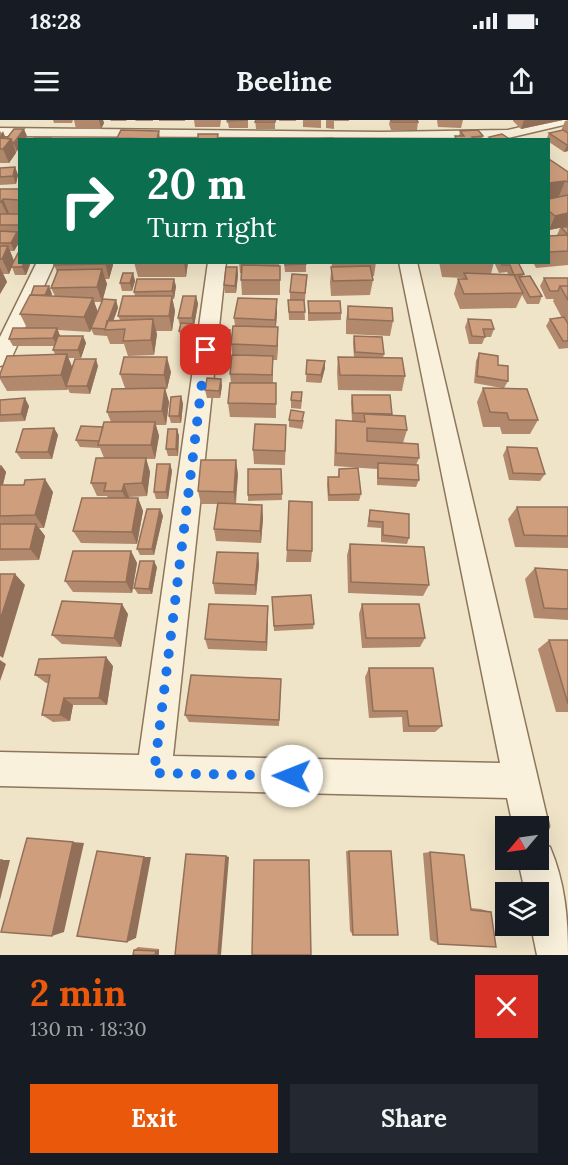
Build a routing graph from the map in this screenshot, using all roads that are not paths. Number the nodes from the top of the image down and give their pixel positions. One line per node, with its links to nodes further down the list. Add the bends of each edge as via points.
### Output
1 (377, 120): 8 (street)
2 (499, 120): 7 (street)
3 (568, 120): 7 (street)
4 (0, 132): 5 (street)
5 (98, 136): 6 (street)
6 (235, 136): 8 (street)
7 (512, 137): 8 (street)
8 (381, 138)
9 (45, 264): 12 (street)
10 (217, 264): 14 (street)
11 (408, 264): 15 (street)
12 (0, 359)
13 (0, 770): 14 (street)
14 (154, 773): 15 (street)
15 (522, 781): 16 (street)
16 (529, 816)
17 (539, 870): 18 (street)
18 (557, 955)

